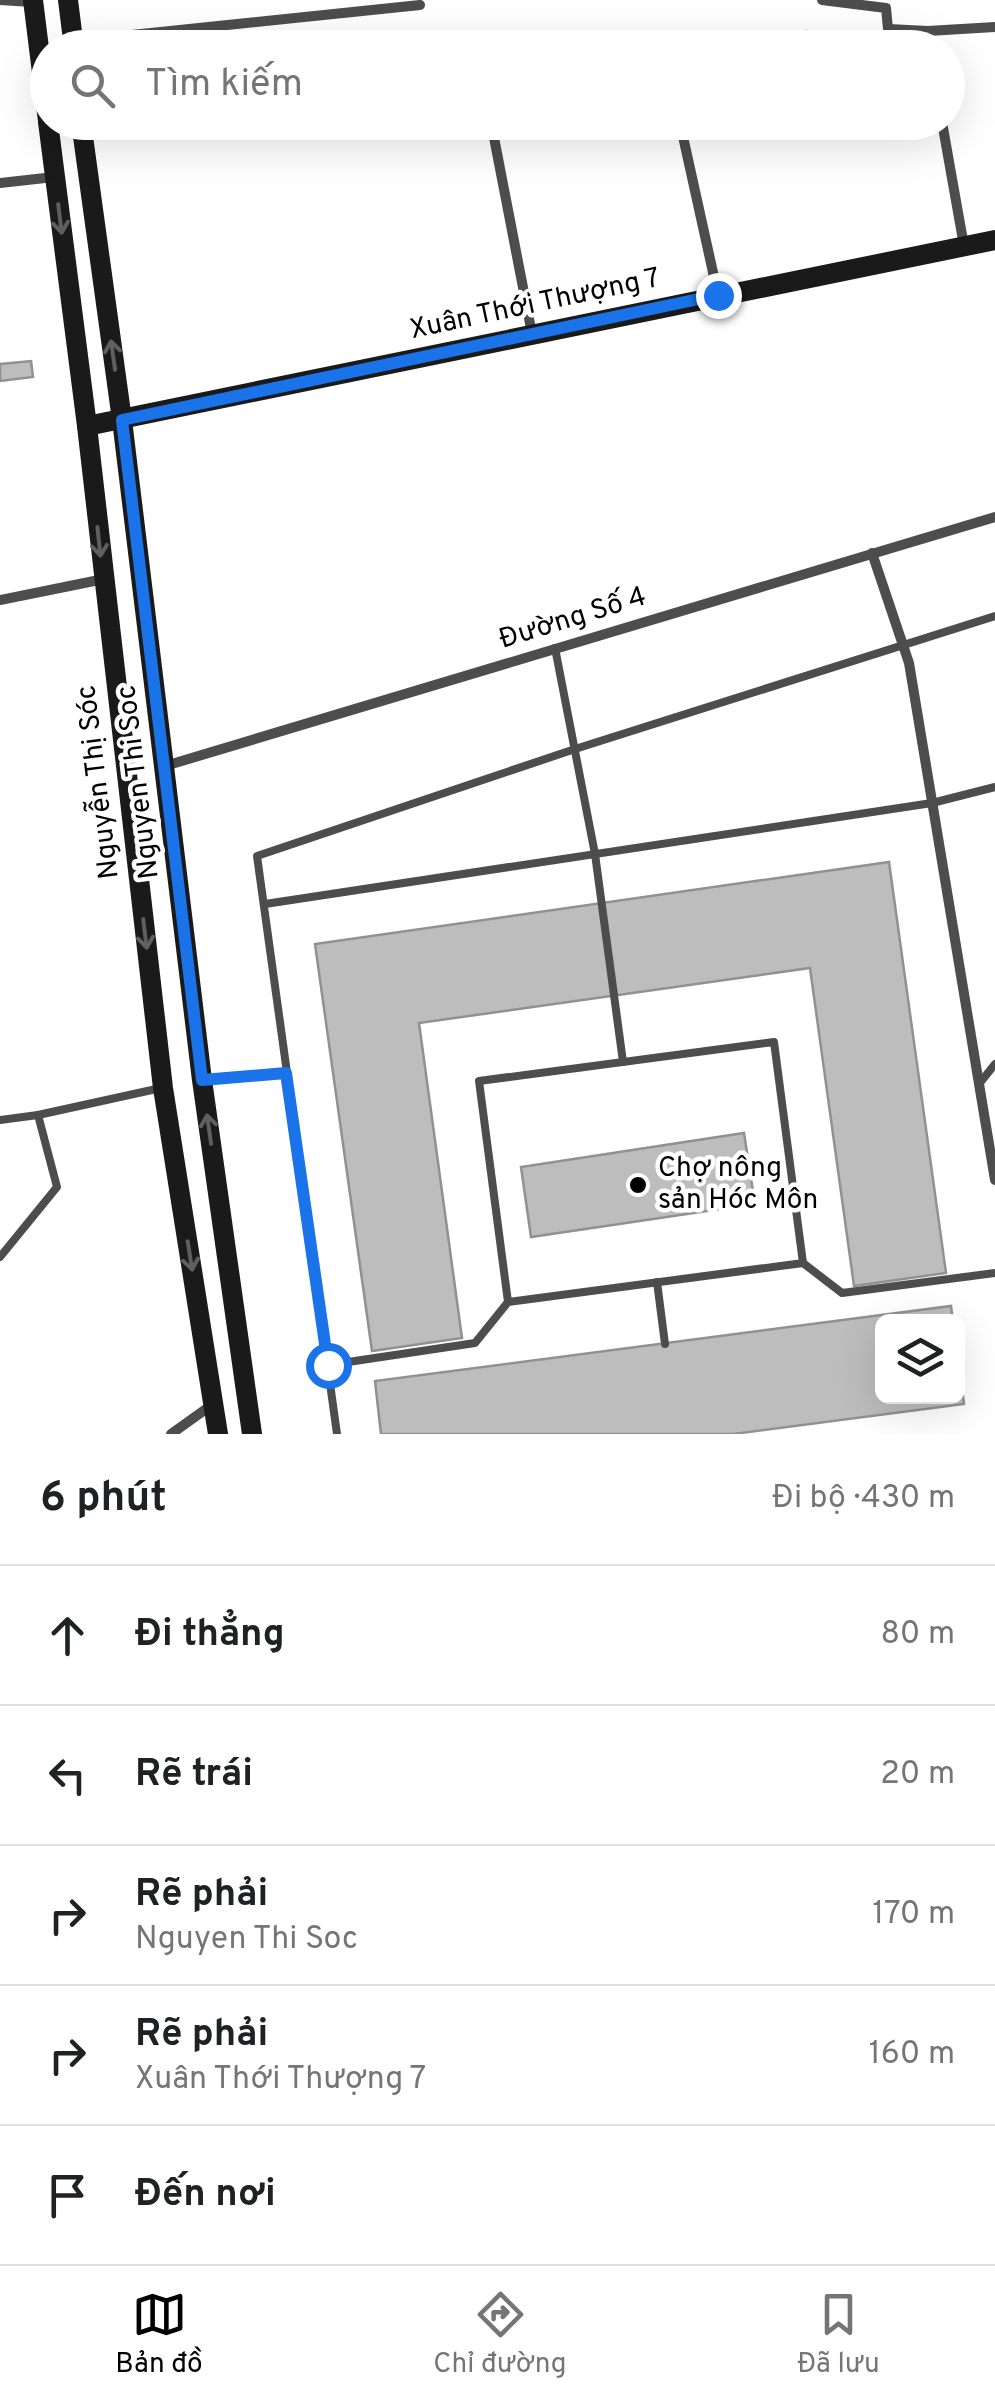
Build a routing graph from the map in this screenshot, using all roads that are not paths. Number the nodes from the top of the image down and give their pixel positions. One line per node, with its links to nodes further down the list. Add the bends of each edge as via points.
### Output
1 (0, 0): 4 (street)
2 (68, 0): 8 (main road)
3 (822, 0): 10 (street, via 886,8 888,28)
4 (33, 1): 7 (main road, Nguyễn Thị Sóc)
5 (420, 5): 9 (street)
6 (995, 26): 11 (street)
7 (37, 30)
8 (71, 30)
9 (198, 30)
10 (915, 30)
11 (941, 30)
12 (50, 140): 17 (main road, Nguyễn Thị Sóc)
13 (84, 140): 23 (main road, Nguyen Thi Soc, one-way to 13)
14 (494, 140): 22 (street)
15 (684, 140): 21 (street)
16 (945, 140): 20 (street)
17 (54, 176): 18 (street); 24 (main road, Nguyễn Thị Sóc, one-way to 24)
18 (0, 183)
19 (995, 240): 20 (main road, Xuân Thới Thượng 7)
20 (964, 246): 21 (main road, Xuân Thới Thượng 7)
21 (718, 295): 22 (main road, Xuân Thới Thượng 7)
22 (532, 334): 23 (main road, Xuân Thới Thượng 7)
23 (122, 420): 24 (main road, Xuân Thới Thượng 7); 33 (main road, Nguyen Thi Soc)
24 (87, 426): 27 (main road, Nguyễn Thị Sóc, one-way to 27)
25 (995, 517): 26 (street, Đường Số 4)
26 (872, 552): 30 (street); 31 (street, Đường Số 4)
27 (104, 579): 28 (street); 43 (main road, Nguyễn Thị Sóc, one-way to 43)
28 (0, 600)
29 (995, 616): 30 (lane)
30 (903, 644): 32 (lane); 35 (street)
31 (555, 648): 32 (lane); 33 (street, Đường Số 4)
32 (575, 749): 36 (lane); 37 (lane, via 258,856)
33 (164, 766): 41 (main road, Nguyen Thi Soc)
34 (995, 787): 35 (lane)
35 (932, 803): 36 (lane); 42 (street)
36 (595, 854): 37 (lane); 38 (lane)
37 (265, 904): 40 (lane)
38 (623, 1062): 48 (lane, via 774,1042); 51 (lane, via 479,1082)
39 (995, 1064): 42 (lane)
40 (286, 1073): 41 (lane); 53 (lane)
41 (202, 1080): 57 (main road, Nguyen Thi Soc, one-way to 41)
42 (979, 1084): 46 (street)
43 (162, 1088): 44 (lane); 54 (main road, Nguyễn Thị Sóc, one-way to 54)
44 (38, 1115): 45 (lane); 47 (lane, via 57,1187)
45 (0, 1120)
46 (995, 1180)
47 (0, 1257)
48 (803, 1263): 49 (lane, via 842,1292); 50 (lane)
49 (995, 1273)
50 (657, 1282): 51 (lane); 52 (lane)
51 (508, 1302): 53 (lane, via 475,1343)
52 (665, 1344)
53 (328, 1365): 58 (lane)
54 (214, 1404): 55 (street); 56 (main road, Nguyễn Thị Sóc)
55 (171, 1434)
56 (218, 1434)
57 (252, 1434)
58 (338, 1434)

